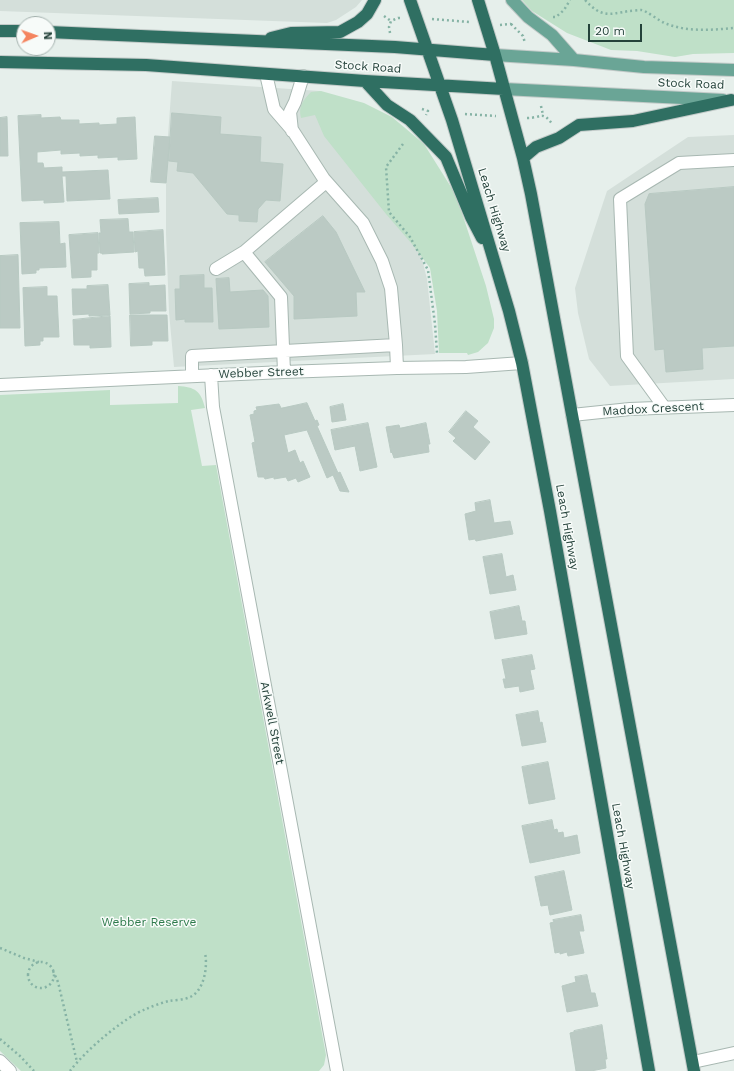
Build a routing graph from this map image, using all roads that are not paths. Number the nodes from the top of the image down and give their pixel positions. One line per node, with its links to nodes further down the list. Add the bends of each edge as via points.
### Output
1 (375, 0): 8 (highway, via 367,14 340,32 291,33)
2 (410, 0): 9 (highway, Leach Highway, via 411,18)
3 (478, 0): 10 (highway, Leach Highway)
4 (512, 0): 11 (main road, via 528,17 552,35)
5 (0, 31): 6 (highway)
6 (16, 31)
7 (56, 32): 8 (highway, Stock Road)
8 (257, 41): 9 (highway, Stock Road)
9 (427, 49): 10 (highway, Stock Road); 17 (highway, Leach Highway)
10 (496, 55): 11 (main road, Stock Road); 18 (highway, Leach Highway)
11 (574, 60): 13 (main road, Stock Road, via 644,67)
12 (0, 62): 14 (highway, Stock Road, via 146,65)
13 (734, 70)
14 (266, 74): 15 (highway, Stock Road); 20 (street, via 274,109)
15 (303, 76): 16 (highway, Stock Road); 20 (street, via 290,112)
16 (365, 81): 17 (highway, Stock Road); 25 (highway, via 387,105 410,120 446,157 471,217)
17 (440, 86): 18 (highway, Stock Road); 25 (highway, Leach Highway)
18 (504, 89): 19 (main road, Stock Road); 21 (highway, Leach Highway)
19 (732, 100): 21 (highway, via 633,121 579,125 559,138 536,147)
20 (292, 131): 23 (street)
21 (523, 158): 37 (highway, Leach Highway)
22 (734, 160): 36 (street, via 679,163 620,198 626,356)
23 (326, 182): 24 (street); 27 (street, via 363,223 382,261 391,288)
24 (244, 252): 26 (street); 28 (street, via 281,297)
25 (493, 256): 29 (highway, Leach Highway)
26 (216, 269)
27 (396, 345): 28 (street); 30 (street)
28 (284, 351): 31 (street); 33 (street, via 192,356)
29 (522, 363): 30 (street, Webber Street, via 466,368); 43 (highway, Leach Highway)
30 (397, 368): 31 (street, Webber Street)
31 (284, 372): 32 (street, Webber Street)
32 (210, 375): 33 (street, Webber Street); 42 (street, Arkwell Street, via 213,406)
33 (192, 376): 34 (street, Webber Street)
34 (0, 385)
35 (734, 405): 36 (street, Maddox Crescent)
36 (664, 407): 37 (street, Maddox Crescent)
37 (572, 414): 40 (highway, Leach Highway)
38 (734, 1053): 40 (street)
39 (0, 1061): 41 (street)
40 (694, 1066)
41 (10, 1071)
42 (337, 1071)
43 (649, 1071)

